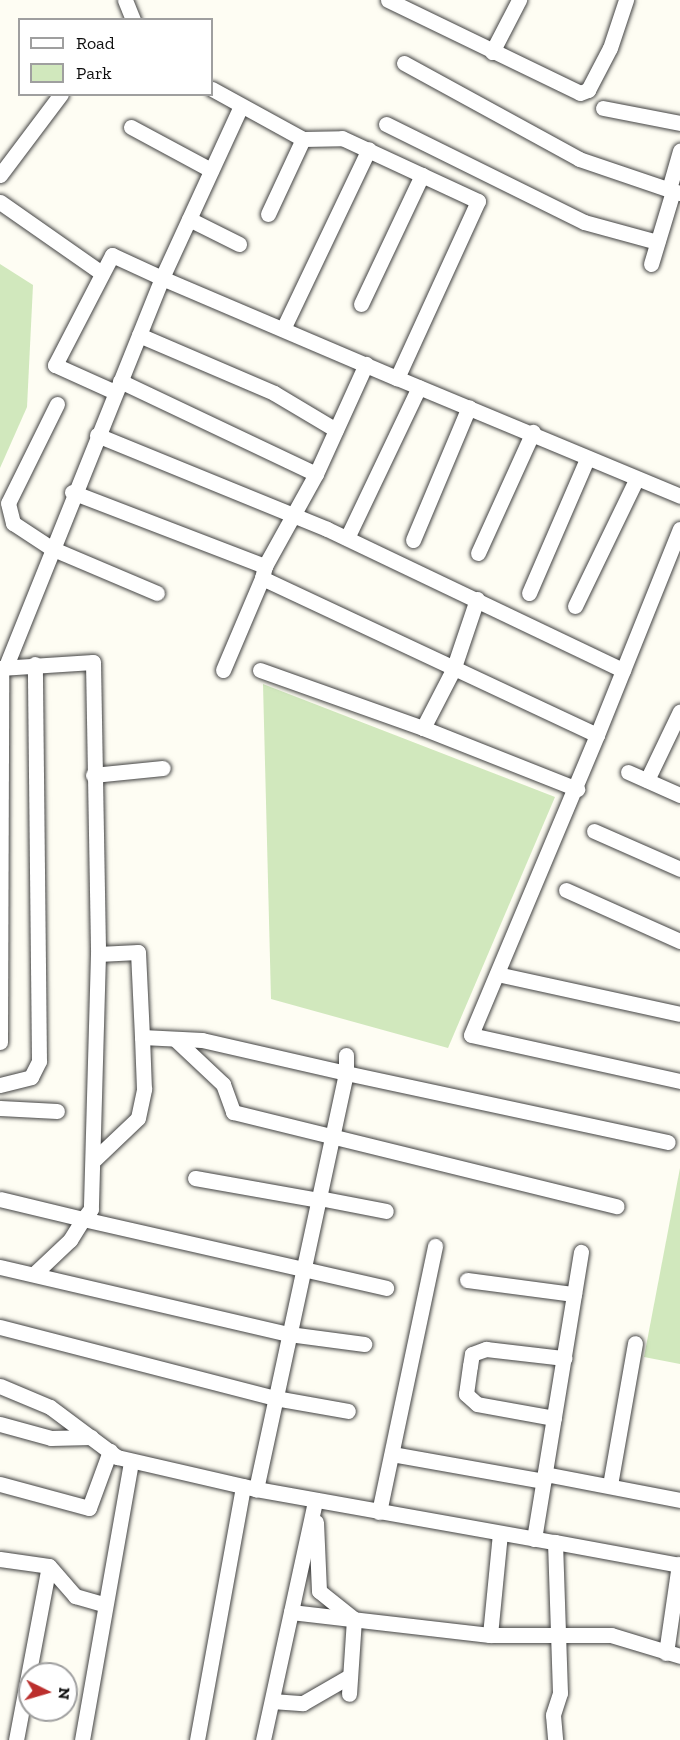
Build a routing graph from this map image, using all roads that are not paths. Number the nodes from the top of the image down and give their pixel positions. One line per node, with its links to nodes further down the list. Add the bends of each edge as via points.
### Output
1 (124, 0): 5 (street)
2 (388, 0): 6 (street)
3 (519, 0): 6 (street)
4 (626, 0): 6 (street, via 610,48 588,90 580,93)
5 (131, 18)
6 (492, 52)
7 (404, 63): 21 (street, via 579,159)
8 (213, 90): 10 (street)
9 (59, 96): 19 (street)
10 (241, 106): 15 (street); 18 (street)
11 (603, 108): 12 (street)
12 (680, 123)
13 (386, 124): 25 (street, via 584,222)
14 (131, 127): 18 (street)
15 (303, 140): 16 (street, via 342,138); 23 (street)
16 (369, 149): 20 (street); 31 (street)
17 (680, 151): 21 (street)
18 (212, 170): 24 (street)
19 (0, 175)
20 (422, 175): 30 (street); 34 (street, via 478,201)
21 (674, 191): 25 (street)
22 (0, 202): 28 (street)
23 (268, 214)
24 (189, 219): 26 (street); 29 (street)
25 (657, 242): 27 (street)
26 (239, 244)
27 (651, 264)
28 (100, 272): 29 (street, via 112,255); 35 (street, via 55,365)
29 (162, 278): 31 (street); 32 (street)
30 (361, 304)
31 (283, 329): 33 (street)
32 (139, 335): 35 (street); 39 (street, via 274,393)
33 (366, 364): 34 (street); 39 (street)
34 (397, 378): 36 (street)
35 (117, 386): 41 (street); 43 (street)
36 (419, 387): 38 (street); 49 (street)
37 (57, 404): 51 (street, via 8,503 13,523)
38 (469, 407): 40 (street); 50 (street)
39 (336, 430): 43 (street)
40 (533, 432): 42 (street); 52 (street)
41 (97, 435): 45 (street); 47 (street)
42 (587, 459): 44 (street); 55 (street)
43 (316, 474): 47 (street)
44 (636, 480): 46 (street); 57 (street)
45 (72, 492): 51 (street); 53 (street)
46 (680, 496)
47 (288, 516): 49 (street); 53 (street)
48 (680, 529): 63 (street)
49 (347, 538): 56 (street)
50 (413, 540)
51 (51, 548): 54 (street); 59 (street)
52 (478, 553)
53 (263, 572): 60 (street); 62 (street)
54 (157, 593)
55 (528, 593)
56 (477, 599): 62 (street); 63 (street)
57 (575, 606)
58 (35, 664): 59 (street); 69 (street, via 93,662); 86 (street, via 39,1061 31,1077)
59 (2, 667): 82 (street)
60 (223, 670)
61 (260, 670): 65 (street)
62 (453, 670): 65 (street, via 431,722); 66 (street)
63 (623, 670): 66 (street)
64 (679, 716): 70 (street)
65 (423, 728): 71 (street)
66 (597, 735): 71 (street)
67 (163, 768): 69 (street)
68 (628, 772): 70 (street)
69 (93, 775): 77 (street)
70 (647, 780): 72 (street)
71 (577, 789): 78 (street)
72 (680, 795)
73 (594, 831): 74 (street)
74 (680, 869)
75 (566, 890): 76 (street)
76 (680, 941)
77 (98, 954): 80 (street, via 138,952); 91 (street)
78 (497, 974): 79 (street); 85 (street, via 471,1035)
79 (680, 1014)
80 (142, 1037): 81 (street); 91 (street, via 144,1089 138,1118)
81 (175, 1039): 84 (street); 89 (street, via 223,1084 232,1112)
82 (0, 1042)
83 (346, 1055): 84 (street)
84 (346, 1074): 89 (street); 90 (street)
85 (680, 1081)
86 (0, 1085)
87 (0, 1108): 88 (street)
88 (57, 1112)
89 (332, 1137): 94 (street); 95 (street)
90 (668, 1142)
91 (95, 1159): 97 (street, via 94,1196)
92 (195, 1178): 94 (street)
93 (0, 1199): 97 (street)
94 (318, 1199): 96 (street); 101 (street)
95 (617, 1206)
96 (386, 1211)
97 (83, 1218): 101 (street); 102 (street, via 70,1240)
98 (435, 1246): 118 (street)
99 (581, 1252): 105 (street)
100 (0, 1267): 102 (street)
101 (303, 1270): 104 (street); 107 (street)
102 (34, 1274): 107 (street)
103 (467, 1280): 105 (street)
104 (386, 1288)
105 (574, 1294): 110 (street)
106 (0, 1327): 112 (street)
107 (289, 1334): 109 (street); 112 (street)
108 (635, 1343): 122 (street)
109 (364, 1344)
110 (564, 1358): 114 (street); 114 (street, via 486,1349 472,1354 470,1366 466,1394 477,1404)
111 (0, 1386): 116 (street, via 31,1396)
112 (275, 1398): 113 (street); 123 (street)
113 (348, 1411)
114 (554, 1418): 120 (street)
115 (0, 1424): 116 (street, via 51,1438)
116 (91, 1437): 117 (street)
117 (110, 1451): 119 (street); 121 (street, via 89,1508)
118 (392, 1454): 120 (street); 126 (street)
119 (130, 1462): 123 (street); 133 (street)
120 (545, 1478): 122 (street); 128 (street)
121 (0, 1484)
122 (610, 1485): 124 (street)
123 (249, 1488): 125 (street); 144 (street)
124 (680, 1500)
125 (315, 1501): 126 (street); 134 (street); 135 (street, via 319,1592)
126 (380, 1512): 127 (street)
127 (500, 1533): 128 (street); 137 (street)
128 (534, 1539): 129 (street)
129 (555, 1542): 131 (street); 136 (street)
130 (0, 1559): 132 (street)
131 (680, 1564): 138 (street)
132 (49, 1566): 133 (street, via 75,1596); 142 (street)
133 (103, 1604): 143 (street)
134 (291, 1612): 135 (street); 141 (street)
135 (354, 1619): 137 (street); 139 (street)
136 (555, 1634): 137 (street); 138 (street, via 611,1635); 146 (street, via 561,1693 553,1715)
137 (490, 1635)
138 (673, 1654)
139 (350, 1676): 140 (street); 141 (street, via 303,1703)
140 (349, 1694)
141 (272, 1701): 145 (street)
142 (15, 1740)
143 (82, 1740)
144 (197, 1740)
145 (263, 1740)
146 (555, 1740)

